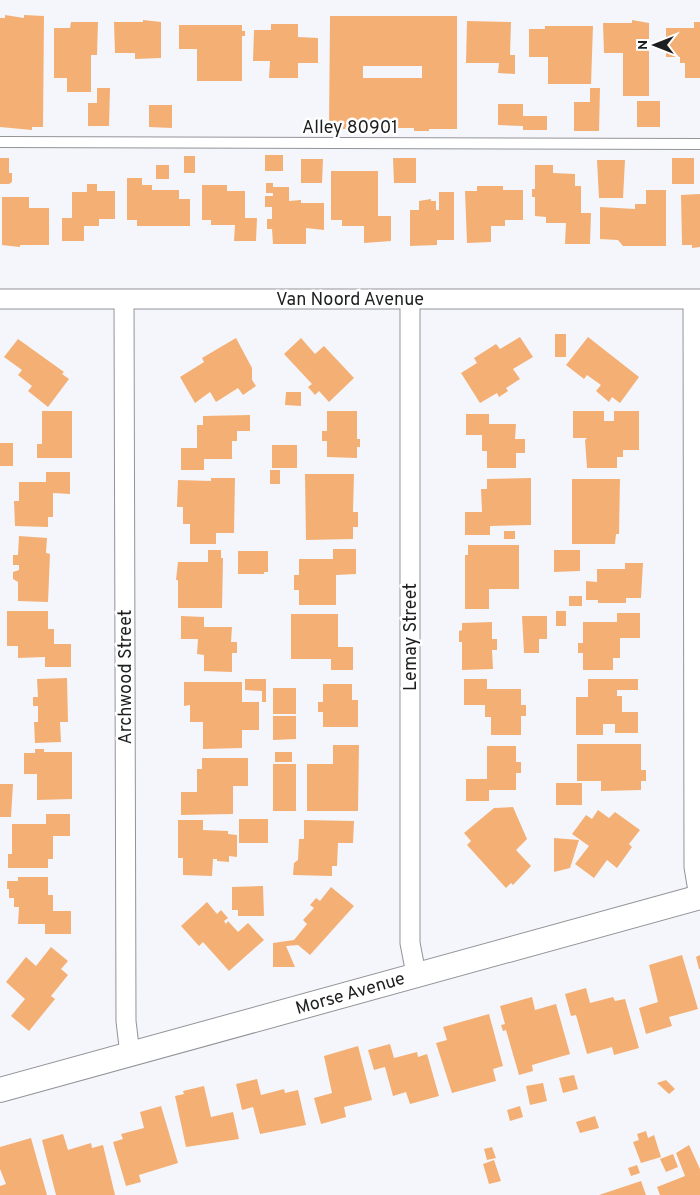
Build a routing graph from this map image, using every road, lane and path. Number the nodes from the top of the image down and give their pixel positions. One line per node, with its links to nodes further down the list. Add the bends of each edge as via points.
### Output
1 (0, 142): 2 (lane, Alley 80901)
2 (700, 144)
3 (0, 299): 4 (street, Van Noord Avenue)
4 (124, 299): 5 (street, Van Noord Avenue); 9 (street, Archwood Street, via 126,1012)
5 (410, 299): 6 (street, Van Noord Avenue); 8 (street, Lemay Street, via 410,943)
6 (697, 299): 7 (street, via 694,866)
7 (699, 897): 8 (street, Morse Avenue)
8 (416, 974): 9 (street, Morse Avenue)
9 (130, 1055): 10 (street, Morse Avenue)
10 (0, 1090)

